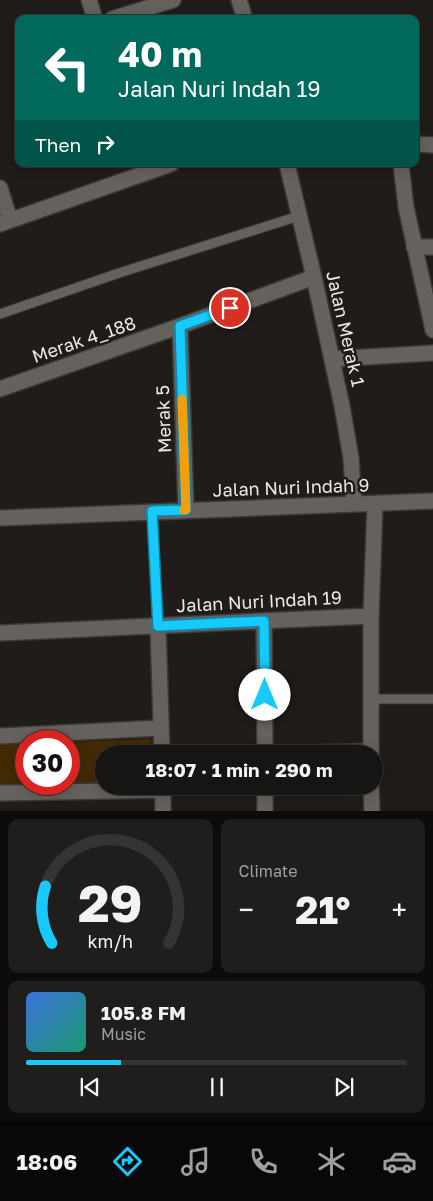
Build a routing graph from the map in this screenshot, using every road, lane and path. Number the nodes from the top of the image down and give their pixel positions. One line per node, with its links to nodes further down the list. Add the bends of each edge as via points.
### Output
1 (89, 0): 4 (street)
2 (173, 0): 5 (street)
3 (239, 0): 6 (street)
4 (94, 15)
5 (125, 15)
6 (244, 15)
7 (419, 144): 8 (street)
8 (433, 145)
9 (288, 167): 13 (street, Jalan Merak 1)
10 (401, 167): 16 (street)
11 (142, 169): 14 (street)
12 (0, 188): 14 (street)
13 (299, 216): 17 (street, Jalan Merak 1); 18 (lane)
14 (5, 222)
15 (433, 246): 16 (street)
16 (414, 247): 20 (street)
17 (314, 277): 19 (street, Merak 4_188); 22 (street, Jalan Merak 1)
18 (0, 314)
19 (180, 326): 23 (street, Merak 4_188); 27 (street, Merak 5)
20 (433, 330)
21 (433, 354): 22 (street)
22 (333, 359): 25 (street, Jalan Merak 1, via 351,458)
23 (0, 389)
24 (433, 501): 26 (street, Jalan Nuri Indah 9)
25 (354, 504): 26 (street, Jalan Nuri Indah 9); 27 (street, Jalan Nuri Indah 9)
26 (375, 504): 30 (street)
27 (186, 510): 28 (street, Jalan Nuri Indah 9)
28 (152, 511): 29 (street, Jalan Nuri Indah 9); 32 (lane)
29 (0, 518)
30 (370, 616): 31 (street, Jalan Nuri Indah 19); 34 (street)
31 (264, 621): 32 (street, Jalan Nuri Indah 19); 39 (street)
32 (158, 626): 33 (street, Jalan Nuri Indah 19); 36 (street)
33 (0, 633)
34 (371, 699): 35 (lane); 40 (street)
35 (433, 699)
36 (162, 728): 37 (street); 38 (street)
37 (0, 736)
38 (162, 745)
39 (265, 745)
40 (371, 745)
41 (95, 790): 42 (street)
42 (0, 793)
43 (163, 795): 46 (street)
44 (265, 795): 47 (street)
45 (372, 795): 48 (street)
46 (163, 811)
47 (265, 811)
48 (372, 811)

